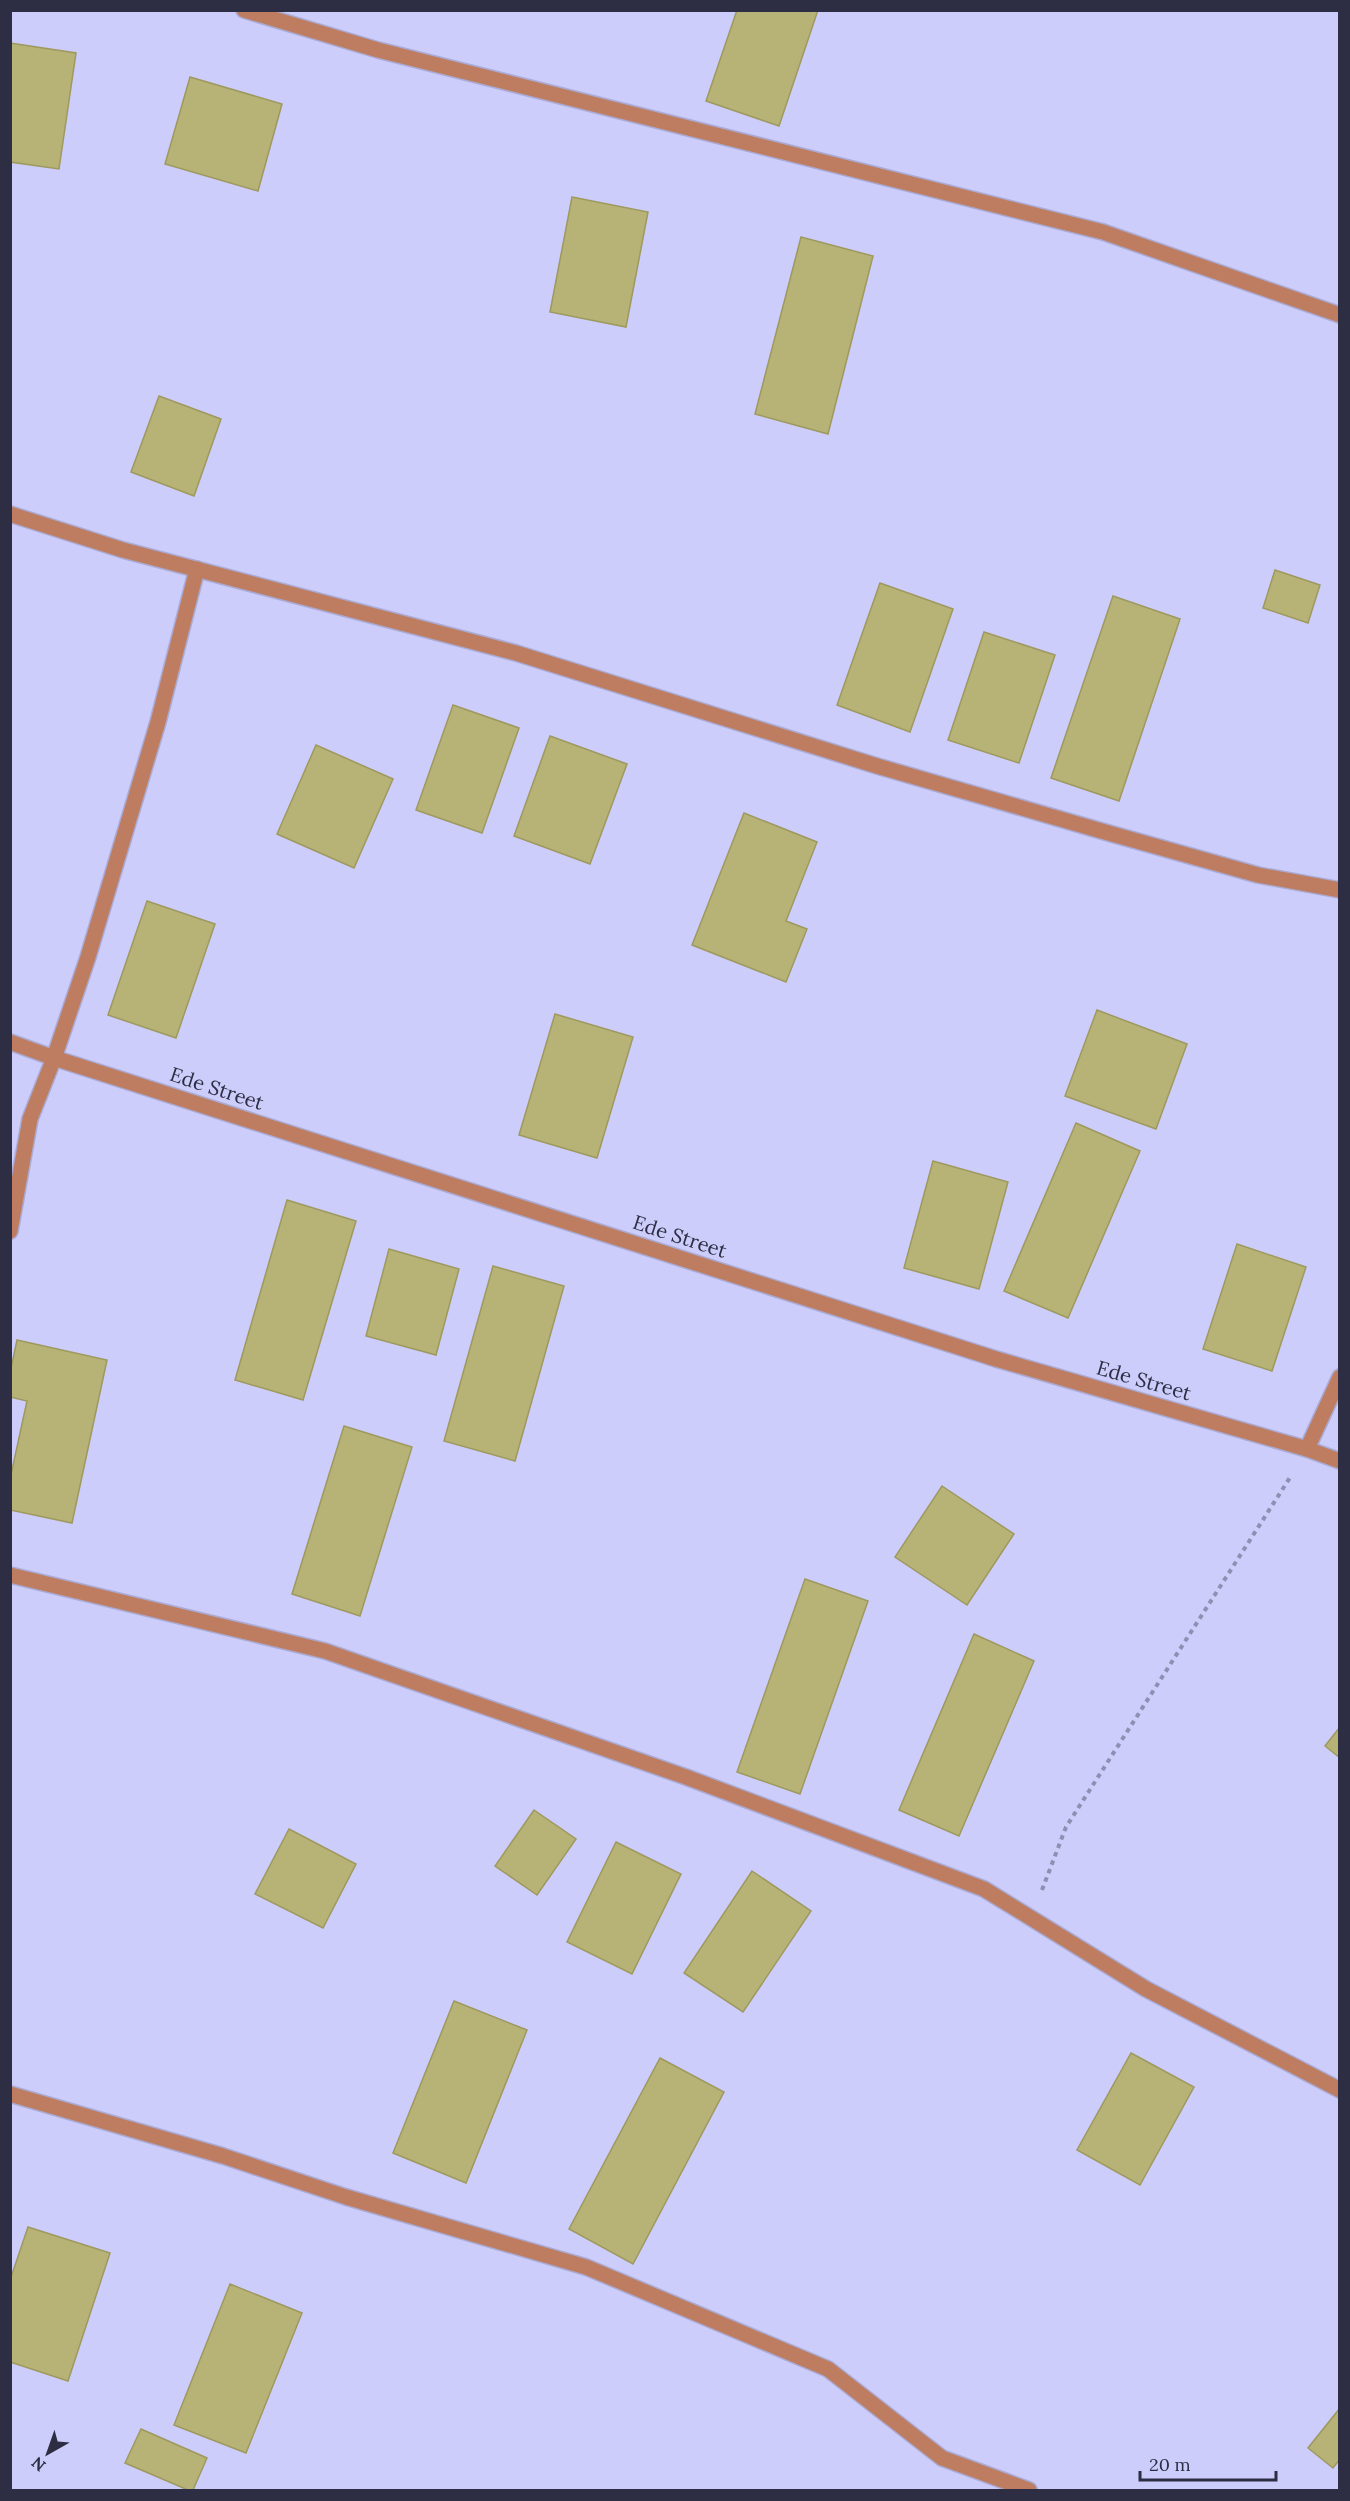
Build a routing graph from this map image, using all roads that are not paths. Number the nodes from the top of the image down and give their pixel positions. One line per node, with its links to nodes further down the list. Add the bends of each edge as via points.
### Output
1 (244, 10): 2 (street, via 378,50 1103,232)
2 (1340, 315)
3 (10, 514): 4 (street)
4 (197, 569): 5 (street, via 516,653 877,766 1258,875); 7 (street, via 155,733)
5 (1340, 890)
6 (10, 1042): 7 (street, Ede Street)
7 (54, 1058): 8 (street, via 30,1119); 10 (street, Ede Street, via 996,1359)
8 (10, 1231)
9 (1340, 1377): 10 (street)
10 (1306, 1449): 11 (street, Ede Street)
11 (1340, 1461)
12 (10, 1575): 13 (street, via 325,1651 686,1778 984,1889 1146,1989)
13 (1340, 2091)
14 (10, 2094): 15 (street, via 586,2267 828,2369 942,2458)
15 (1029, 2490)

